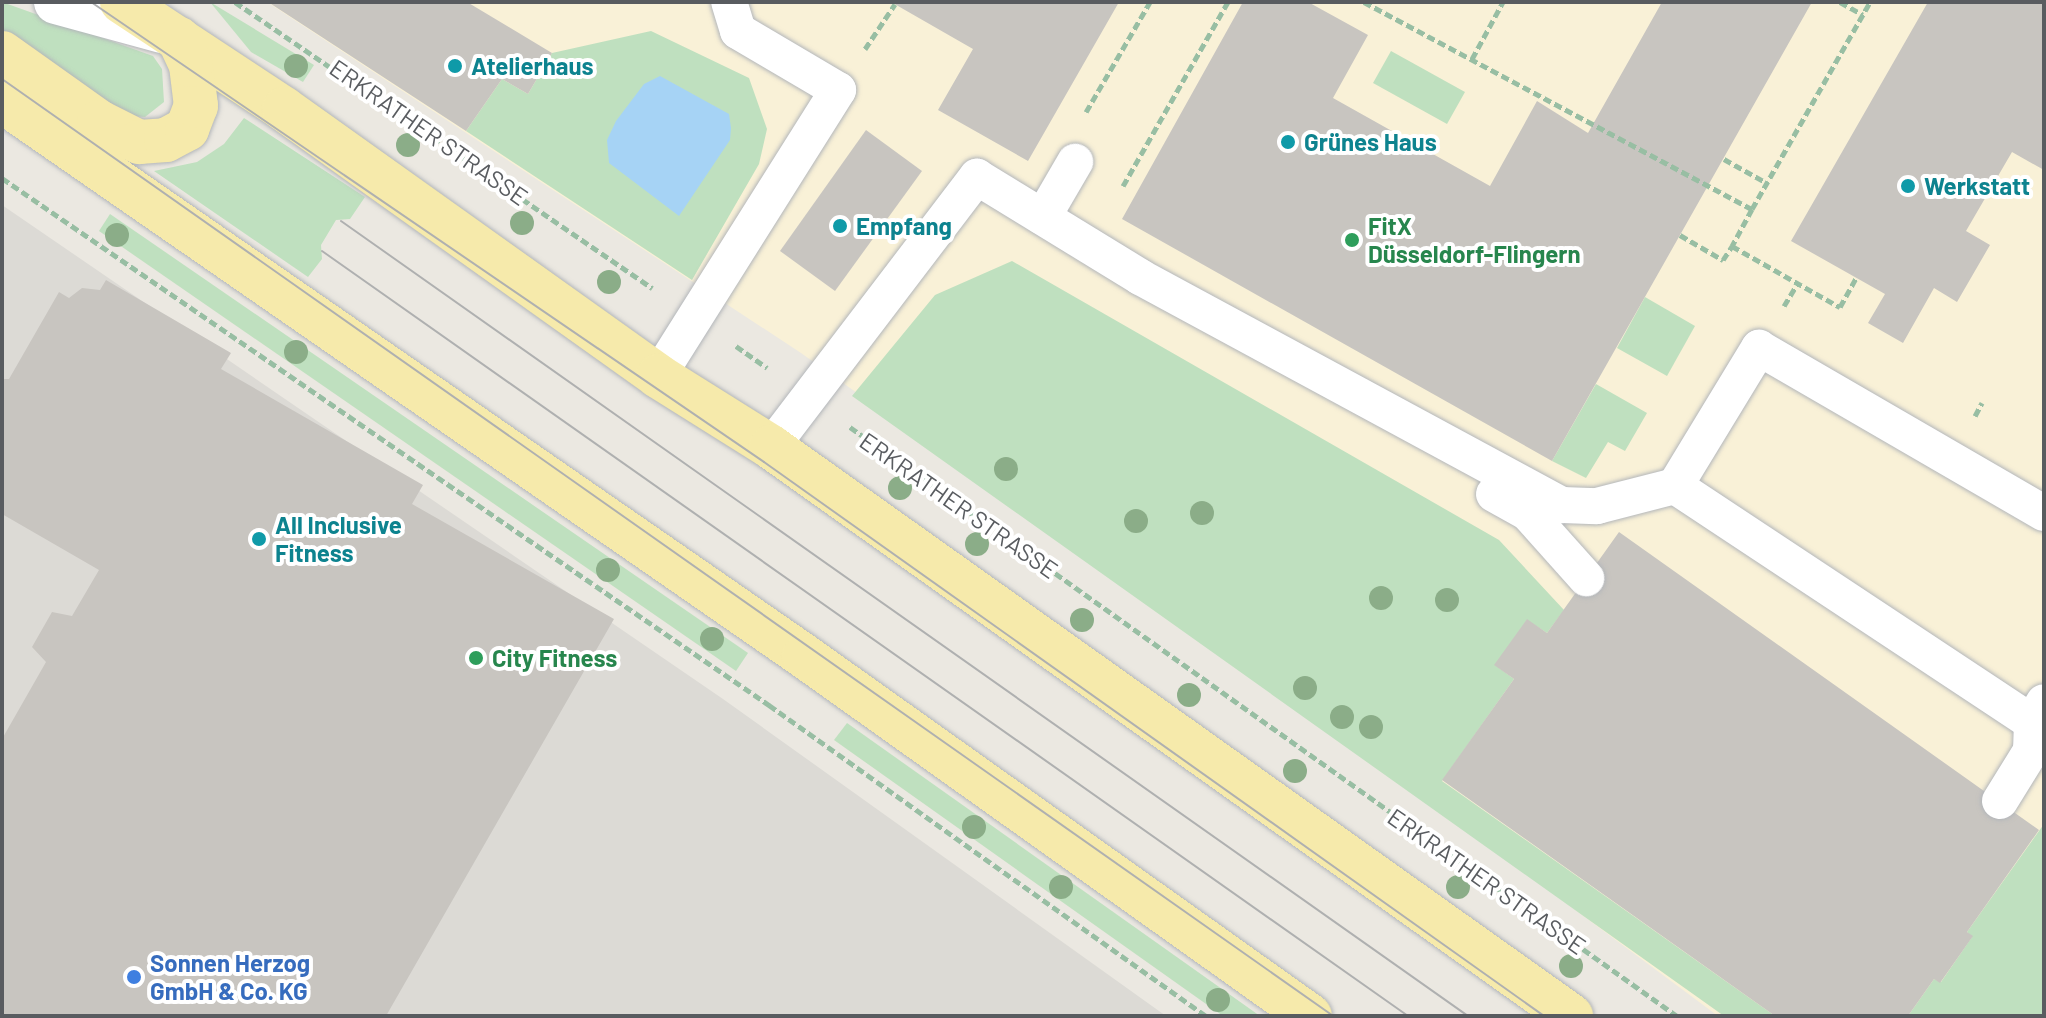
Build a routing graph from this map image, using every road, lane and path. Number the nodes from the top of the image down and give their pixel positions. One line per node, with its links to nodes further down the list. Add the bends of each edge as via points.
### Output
1 (56, 2): 13 (street)
2 (122, 2): 13 (main road)
3 (235, 2): 30 (path, ERKRATHER STRASSE)
4 (729, 2): 30 (lane, via 738,31 838,90)
5 (1150, 2): 12 (path)
6 (1228, 2): 21 (path)
7 (1364, 2): 15 (path)
8 (1503, 2): 15 (path)
9 (1840, 2): 11 (path)
10 (1870, 2): 11 (path)
11 (1863, 15): 20 (path)
12 (1139, 20)
13 (174, 36): 14 (main road, via 191,65 196,106 187,129 166,140 139,142 99,122); 31 (main road)
14 (2, 53)
15 (1472, 59): 23 (path)
16 (2, 101): 41 (main road, via 804,656)
17 (1724, 159): 20 (path)
18 (1075, 162): 24 (lane)
19 (2, 178): 40 (path, via 769,705)
20 (1767, 183): 23 (path)
21 (1120, 193)
22 (962, 197): 24 (lane, via 977,177); 32 (lane); 35 (lane)
23 (1752, 209): 26 (path)
24 (1043, 217): 35 (lane)
25 (1680, 235): 26 (path, via 1723,260)
26 (1732, 246): 28 (path)
27 (1856, 278): 28 (path, via 1840,307)
28 (1798, 283): 29 (path)
29 (1782, 310)
30 (697, 319): 31 (lane); 32 (path, ERKRATHER STRASSE)
31 (658, 376): 33 (main road)
32 (808, 398): 33 (lane); 43 (path, ERKRATHER STRASSE)
33 (771, 447): 42 (main road)
34 (1675, 486): 35 (lane, via 1597,506); 36 (lane, via 1759,348); 38 (lane)
35 (1532, 503): 37 (lane)
36 (2044, 513)
37 (1586, 578)
38 (2038, 712): 39 (lane, via 2031,751)
39 (2000, 801)
40 (1206, 1016)
41 (1310, 1016)
42 (1571, 1016)
43 (1677, 1016)

